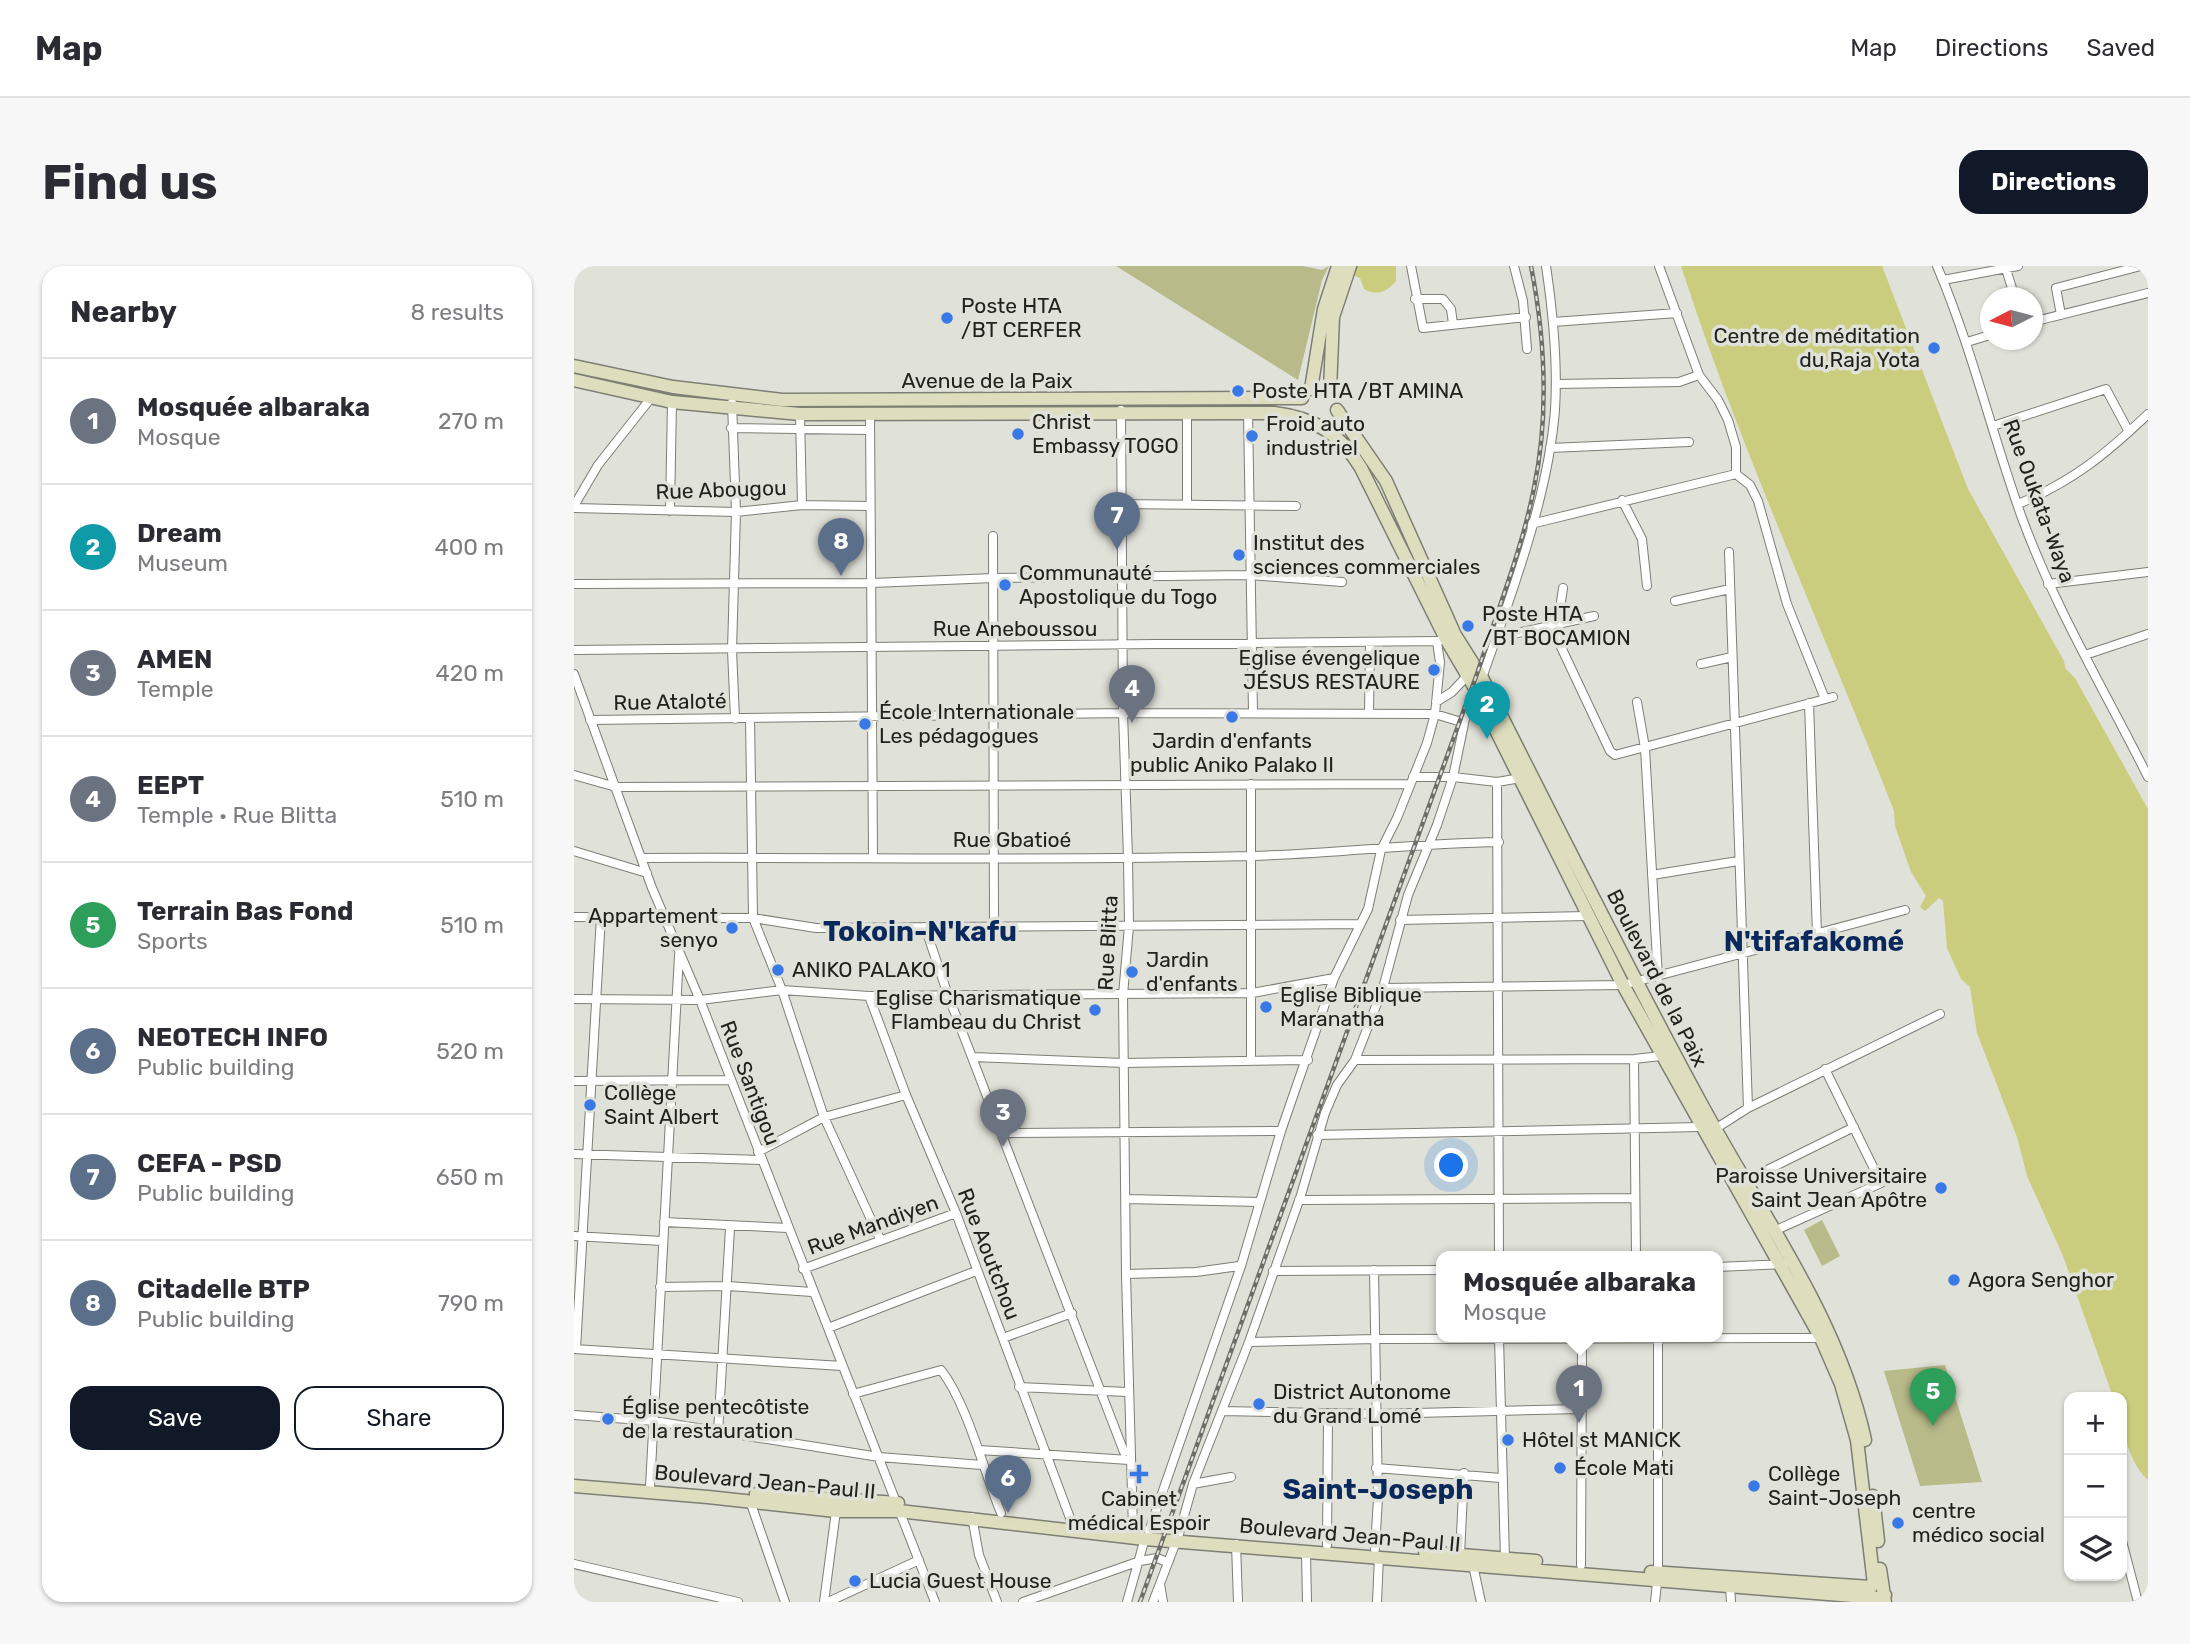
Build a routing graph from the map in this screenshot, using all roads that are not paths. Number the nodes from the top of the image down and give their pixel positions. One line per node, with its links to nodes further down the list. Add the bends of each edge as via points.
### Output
1 (1338, 266): 15 (main road)
2 (1350, 266): 15 (main road)
3 (1411, 266): 16 (street)
4 (1514, 266): 19 (street)
5 (1546, 266): 21 (street)
6 (1659, 266): 17 (street)
7 (1937, 266): 12 (street, Rue Oukata-Waya)
8 (2018, 266): 11 (street)
9 (2141, 266): 10 (street)
10 (2130, 267): 18 (street, via 2056,288)
11 (2006, 269): 12 (street); 13 (street)
12 (1943, 280): 24 (street, Rue Oukata-Waya)
13 (2012, 287)
14 (2148, 293): 18 (street)
15 (1333, 296): 30 (main road); 31 (main road)
16 (1415, 299): 22 (street, via 1443,299 1451,309); 22 (street, via 1423,328)
17 (1677, 313): 21 (street); 27 (street)
18 (2061, 315): 20 (street)
19 (1526, 317): 22 (street); 25 (street)
20 (2043, 319)
21 (1553, 321): 29 (street)
22 (1453, 324)
23 (1980, 338): 24 (street)
24 (1967, 342): 44 (street, Rue Oukata-Waya)
25 (1527, 349)
26 (574, 366): 34 (main road, Avenue de la Paix)
27 (1699, 375): 29 (street, via 1679,382); 51 (street, via 1728,420 1736,447)
28 (574, 380): 32 (main road)
29 (1556, 384): 50 (street)
30 (1330, 390): 31 (main road, via 1321,387); 36 (main road)
31 (1307, 393): 35 (main road, Avenue de la Paix); 42 (main road, via 1300,406)
32 (651, 398): 33 (main road); 60 (street, via 598,465)
33 (672, 402): 34 (main road); 61 (street)
34 (732, 403): 35 (main road, Avenue de la Paix); 39 (main road); 45 (street)
35 (1121, 406): 38 (main road); 40 (main road); 53 (street, Rue Blitta)
36 (1337, 410): 43 (main road); 65 (main road, Boulevard de la Paix, via 1386,481)
37 (1248, 412): 38 (main road); 42 (main road); 56 (street)
38 (1187, 413): 54 (street)
39 (800, 414): 40 (main road); 46 (street)
40 (870, 414): 47 (street)
41 (2148, 414): 48 (street)
42 (1305, 418): 43 (main road)
43 (1321, 424): 66 (main road, Boulevard de la Paix, via 1355,458)
44 (1993, 426): 48 (street, via 2106,389); 55 (street, Rue Oukata-Waya)
45 (731, 428): 46 (street); 62 (street)
46 (800, 430): 47 (street); 57 (street)
47 (868, 430): 58 (street)
48 (2129, 432): 55 (street, via 2089,468)
49 (1689, 442): 50 (street)
50 (1550, 448): 63 (street)
51 (1736, 474): 52 (street); 100 (street, via 1750,485 1758,501 1787,604 1829,698)
52 (1622, 500): 63 (street); 77 (street, via 1642,539)
53 (1122, 504): 54 (street); 70 (street, Rue Blitta)
54 (1187, 504): 56 (street)
55 (2018, 504): 76 (street, Rue Oukata-Waya)
56 (1249, 505): 59 (street); 69 (street)
57 (802, 506): 58 (street, Rue Abougou); 62 (street, Rue Abougou)
58 (870, 506): 74 (street)
59 (1296, 506)
60 (574, 507): 61 (street, Rue Abougou)
61 (670, 511): 62 (street, Rue Abougou)
62 (736, 512): 72 (street)
63 (1531, 524): 84 (street)
64 (993, 536): 71 (street)
65 (1414, 540): 66 (main road); 85 (main road, Boulevard de la Paix)
66 (1400, 547): 85 (main road, Boulevard de la Paix)
67 (1729, 552): 79 (street)
68 (2148, 572): 76 (street)
69 (1251, 575): 70 (street); 73 (street); 87 (street)
70 (1123, 576): 71 (street); 90 (street, Rue Blitta)
71 (994, 578): 74 (street); 89 (street)
72 (736, 582): 74 (street); 75 (street); 92 (street)
73 (1342, 582)
74 (872, 583): 88 (street)
75 (574, 584)
76 (2048, 584): 93 (street, Rue Oukata-Waya)
77 (1647, 586)
78 (1563, 588): 82 (street)
79 (1730, 589): 80 (street); 94 (street)
80 (1675, 601)
81 (1594, 616): 82 (street)
82 (1558, 622): 84 (street); 114 (street, via 1565,657 1610,751 1618,755)
83 (2148, 634): 93 (street)
84 (1495, 638): 97 (street)
85 (1446, 639): 86 (street, Rue Aneboussou); 97 (main road, Boulevard de la Paix); 98 (street)
86 (1370, 643): 87 (street, Rue Aneboussou); 105 (street)
87 (1252, 644): 90 (street, Rue Aneboussou); 104 (street)
88 (873, 646): 89 (street, Rue Aneboussou); 92 (street, Rue Aneboussou); 108 (street)
89 (995, 646): 90 (street, Rue Aneboussou); 107 (street)
90 (1124, 646): 103 (street, Rue Blitta)
91 (574, 650): 92 (street, Rue Aneboussou)
92 (732, 650): 110 (street)
93 (2085, 655): 115 (street, Rue Oukata-Waya)
94 (1732, 657): 95 (street); 113 (street)
95 (1701, 664)
96 (574, 674): 102 (street, Rue Santigou)
97 (1475, 682): 98 (street); 111 (street); 117 (main road, Boulevard de la Paix)
98 (1436, 702): 106 (street)
99 (1637, 702): 114 (street)
100 (1809, 703): 113 (street); 154 (street)
101 (574, 704): 102 (street)
102 (586, 707): 112 (street, Rue Santigou)
103 (1123, 713): 104 (street, Rue Ataloté); 107 (street, Rue Ataloté); 124 (street, Rue Blitta)
104 (1253, 713): 105 (street, Rue Ataloté)
105 (1368, 713): 106 (street, Rue Ataloté)
106 (1435, 714): 111 (street, Rue Ataloté); 120 (street)
107 (993, 715): 108 (street, Rue Ataloté); 123 (street)
108 (872, 717): 109 (street, Rue Ataloté); 127 (street)
109 (750, 718): 110 (street, Rue Ataloté); 126 (street)
110 (735, 719): 112 (street, Rue Ataloté)
111 (1465, 719): 118 (street)
112 (590, 720): 125 (street, Rue Santigou)
113 (1734, 725): 114 (street); 138 (street)
114 (1645, 748): 140 (street)
115 (2145, 766): 119 (street, Rue Oukata-Waya)
116 (574, 775): 125 (street)
117 (1525, 776): 121 (street); 144 (main road, Boulevard de la Paix); 159 (main road, Boulevard de la Paix)
118 (1453, 777): 120 (street); 121 (street); 129 (street)
119 (2148, 777)
120 (1412, 780): 122 (street); 130 (street)
121 (1497, 782): 128 (street)
122 (1251, 784): 124 (street); 132 (street)
123 (995, 786): 124 (street); 127 (street); 137 (street)
124 (1128, 786): 134 (street, Rue Blitta)
125 (616, 787): 126 (street); 135 (street, Rue Santigou)
126 (751, 788): 127 (street); 136 (street)
127 (874, 788): 133 (street)
128 (1499, 842): 129 (street, Rue Gbatioé); 147 (street)
129 (1429, 843): 130 (street, Rue Gbatioé); 148 (street)
130 (1381, 850): 132 (street, Rue Gbatioé); 149 (street, via 1368,909)
131 (574, 851): 139 (street)
132 (1251, 856): 134 (street, Rue Gbatioé); 150 (street)
133 (873, 857): 136 (street, Rue Gbatioé); 137 (street, Rue Gbatioé)
134 (1128, 857): 137 (street, Rue Gbatioé); 152 (street, Rue Blitta)
135 (642, 858): 136 (street, Rue Gbatioé); 139 (street, Rue Santigou)
136 (750, 858): 146 (street)
137 (994, 858): 151 (street)
138 (1738, 861): 140 (street); 156 (street)
139 (647, 873): 143 (street, Rue Santigou)
140 (1652, 875): 158 (street)
141 (1905, 910): 154 (street)
142 (601, 916): 143 (street); 145 (street); 168 (street)
143 (664, 916): 146 (street); 155 (street, Rue Santigou)
144 (1588, 916): 147 (street); 159 (main road, Boulevard de la Paix)
145 (574, 917)
146 (753, 918): 153 (street, via 816,928); 162 (street)
147 (1498, 919): 148 (street); 160 (street)
148 (1400, 920): 161 (street)
149 (1360, 924): 150 (street); 157 (street)
150 (1252, 925): 152 (street); 163 (street)
151 (994, 926): 152 (street); 153 (street)
152 (1129, 926): 164 (street, Rue Blitta)
153 (925, 927): 166 (street)
154 (1817, 934): 156 (street)
155 (679, 954): 169 (street); 170 (street, Rue Santigou)
156 (1743, 956): 158 (street); 186 (street)
157 (1334, 978): 163 (street); 176 (street)
158 (1658, 978): 159 (street)
159 (1629, 984): 160 (street); 172 (main road, Boulevard de la Paix); 191 (main road, Boulevard de la Paix)
160 (1498, 987): 161 (street); 174 (street)
161 (1383, 988): 177 (street)
162 (782, 990): 165 (street); 170 (street); 187 (street)
163 (1252, 993): 164 (street); 178 (street)
164 (1123, 995): 166 (street); 179 (street, Rue Blitta)
165 (869, 996): 166 (street); 185 (street, Rue Aoutchou)
166 (948, 996): 173 (street)
167 (574, 999): 168 (street)
168 (598, 999): 169 (street); 183 (street)
169 (677, 999): 170 (street); 181 (street)
170 (699, 1000): 182 (street, Rue Santigou)
171 (1940, 1014): 180 (street)
172 (1661, 1056): 175 (street); 188 (main road, Boulevard de la Paix)
173 (972, 1058): 179 (street); 194 (street)
174 (1498, 1059): 175 (street); 177 (street); 195 (street)
175 (1634, 1059): 190 (street)
176 (1308, 1060): 178 (street); 192 (street)
177 (1355, 1060): 196 (street, via 1334,1091)
178 (1251, 1061): 179 (street)
179 (1124, 1063): 193 (street, Rue Blitta)
180 (1825, 1069): 186 (street); 189 (street)
181 (673, 1080): 182 (street); 183 (street); 200 (street)
182 (730, 1080): 199 (street, Rue Santigou)
183 (591, 1081): 184 (street); 198 (street)
184 (574, 1082)
185 (906, 1095): 187 (street); 207 (street, Rue Aoutchou)
186 (1748, 1108): 191 (street)
187 (824, 1117): 199 (street); 213 (street)
188 (1700, 1127): 190 (street); 217 (main road, Boulevard de la Paix)
189 (1854, 1127): 201 (street); 211 (street, via 1881,1183)
190 (1635, 1129): 195 (street); 202 (street)
191 (1715, 1129): 201 (main road, Boulevard de la Paix)
192 (1281, 1131): 193 (street); 206 (street)
193 (1125, 1132): 194 (street); 203 (street, Rue Blitta)
194 (1001, 1133): 229 (street)
195 (1498, 1133): 196 (street); 204 (street)
196 (1317, 1135): 205 (street)
197 (574, 1154): 198 (street)
198 (587, 1155): 200 (street); 212 (street)
199 (760, 1156): 200 (street); 210 (street, Rue Santigou)
200 (669, 1158): 208 (street)
201 (1745, 1181): 211 (main road, Boulevard de la Paix)
202 (1635, 1198): 204 (street); 216 (street)
203 (1126, 1199): 206 (street); 225 (street, Rue Blitta)
204 (1499, 1199): 205 (street); 215 (street)
205 (1299, 1200): 224 (street)
206 (1259, 1202): 218 (street)
207 (956, 1213): 213 (street, Rue Mandiyen); 223 (street, Rue Aoutchou)
208 (664, 1222): 209 (street); 214 (street)
209 (730, 1228): 210 (street); 226 (street)
210 (788, 1228): 220 (street, Rue Santigou)
211 (1774, 1230): 217 (main road, Boulevard de la Paix)
212 (578, 1236): 214 (street); 240 (street)
213 (880, 1238): 220 (street, Rue Mandiyen)
214 (662, 1241): 227 (street)
215 (1499, 1251)
216 (1636, 1251)
217 (1787, 1263): 219 (street); 232 (main road, Boulevard de la Paix); 292 (main road, Boulevard de la Paix, via 1814,1298 1858,1408 1873,1496)
218 (1239, 1266): 225 (street); 274 (street)
219 (1723, 1267)
220 (803, 1269): 228 (street, Rue Santigou)
221 (1374, 1270): 222 (street); 224 (street); 233 (street)
222 (1436, 1270)
223 (976, 1271): 230 (street); 231 (street, Rue Aoutchou)
224 (1273, 1271): 236 (street)
225 (1126, 1274): 246 (street, Rue Blitta)
226 (727, 1286): 227 (street); 228 (street); 242 (street)
227 (660, 1287): 241 (street)
228 (812, 1292): 230 (street, Rue Santigou)
229 (1072, 1313): 231 (street); 245 (street)
230 (828, 1328): 243 (street, Rue Santigou)
231 (1003, 1338): 244 (street, Rue Aoutchou)
232 (1821, 1338): 235 (street); 292 (main road, Boulevard de la Paix, via 1857,1440)
233 (1375, 1339): 234 (street); 236 (street); 252 (street)
234 (1436, 1339)
235 (1723, 1339)
236 (1249, 1342): 249 (street)
237 (1499, 1342): 250 (street)
238 (1582, 1342): 248 (street)
239 (1658, 1342): 289 (street)
240 (575, 1349): 241 (street)
241 (656, 1353): 242 (street); 254 (street)
242 (724, 1357): 243 (street); 255 (street)
243 (842, 1366): 247 (street, Rue Santigou)
244 (1019, 1387): 245 (street); 257 (street, Rue Aoutchou)
245 (1100, 1390): 246 (street); 259 (street)
246 (1127, 1392): 259 (street, Rue Blitta)
247 (853, 1394): 256 (street, via 941,1370); 258 (street, Rue Santigou)
248 (1580, 1409): 250 (street); 288 (street)
249 (1222, 1411): 251 (street); 266 (street)
250 (1499, 1411): 252 (street); 264 (street)
251 (1328, 1414): 252 (street); 277 (street)
252 (1376, 1414): 261 (street)
253 (574, 1415): 254 (street)
254 (653, 1421): 255 (street); 267 (street)
255 (718, 1433): 258 (street)
256 (979, 1450): 257 (street); 260 (street)
257 (1046, 1455): 259 (street); 273 (street, Rue Aoutchou)
258 (879, 1457): 260 (street); 269 (street, Rue Santigou)
259 (1127, 1461): 274 (street, Rue Blitta)
260 (982, 1465): 271 (street)
261 (1376, 1468): 262 (street); 279 (street)
262 (1464, 1473): 264 (street); 280 (street)
263 (1231, 1477): 266 (street)
264 (1501, 1478): 281 (street)
265 (574, 1484): 267 (main road, Boulevard Jean-Paul II); 268 (main road, Boulevard Jean-Paul II)
266 (1193, 1484): 275 (street)
267 (650, 1487): 269 (main road, Boulevard Jean-Paul II)
268 (750, 1501): 270 (main road, Boulevard Jean-Paul II); 295 (street)
269 (898, 1507): 270 (main road, Boulevard Jean-Paul II); 271 (main road, Boulevard Jean-Paul II); 272 (main road, Boulevard Jean-Paul II); 282 (street, Rue Santigou)
270 (836, 1511): 296 (street)
271 (1001, 1513): 273 (main road, Boulevard Jean-Paul II)
272 (972, 1517): 274 (main road, Boulevard Jean-Paul II); 298 (street, via 979,1555)
273 (1073, 1525): 274 (main road, Boulevard Jean-Paul II)
274 (1143, 1533): 275 (main road, Boulevard Jean-Paul II); 284 (street)
275 (1178, 1537): 276 (main road, Boulevard Jean-Paul II); 277 (main road, Boulevard Jean-Paul II); 285 (street)
276 (1236, 1545): 278 (main road, Boulevard Jean-Paul II); 303 (street)
277 (1328, 1545): 279 (main road, Boulevard Jean-Paul II)
278 (1306, 1552): 279 (main road, Boulevard Jean-Paul II); 304 (street)
279 (1377, 1552): 280 (main road, Boulevard Jean-Paul II); 287 (main road, Boulevard Jean-Paul II); 305 (street)
280 (1460, 1555): 281 (main road, Boulevard Jean-Paul II)
281 (1505, 1559): 288 (main road, Boulevard Jean-Paul II)
282 (919, 1560): 296 (street); 297 (street, Rue Santigou)
283 (2127, 1560): 308 (street)
284 (1140, 1562): 285 (street, via 1157,1558); 299 (street); 300 (street)
285 (1167, 1562): 290 (street)
286 (574, 1564): 294 (street)
287 (1473, 1565): 289 (main road, Boulevard Jean-Paul II); 293 (street)
288 (1581, 1565): 289 (main road, Boulevard Jean-Paul II)
289 (1658, 1577): 291 (main road, Boulevard Jean-Paul II); 292 (main road, Boulevard Jean-Paul II); 306 (street)
290 (1160, 1583): 301 (street); 302 (street)
291 (1730, 1587): 292 (main road, Boulevard Jean-Paul II); 307 (street)
292 (1880, 1594)
293 (1479, 1601)
294 (738, 1602)
295 (785, 1602)
296 (826, 1602)
297 (935, 1602)
298 (997, 1602)
299 (1023, 1602)
300 (1127, 1602)
301 (1153, 1602)
302 (1163, 1602)
303 (1238, 1602)
304 (1307, 1602)
305 (1377, 1602)
306 (1655, 1602)
307 (1731, 1602)
308 (2138, 1602)

